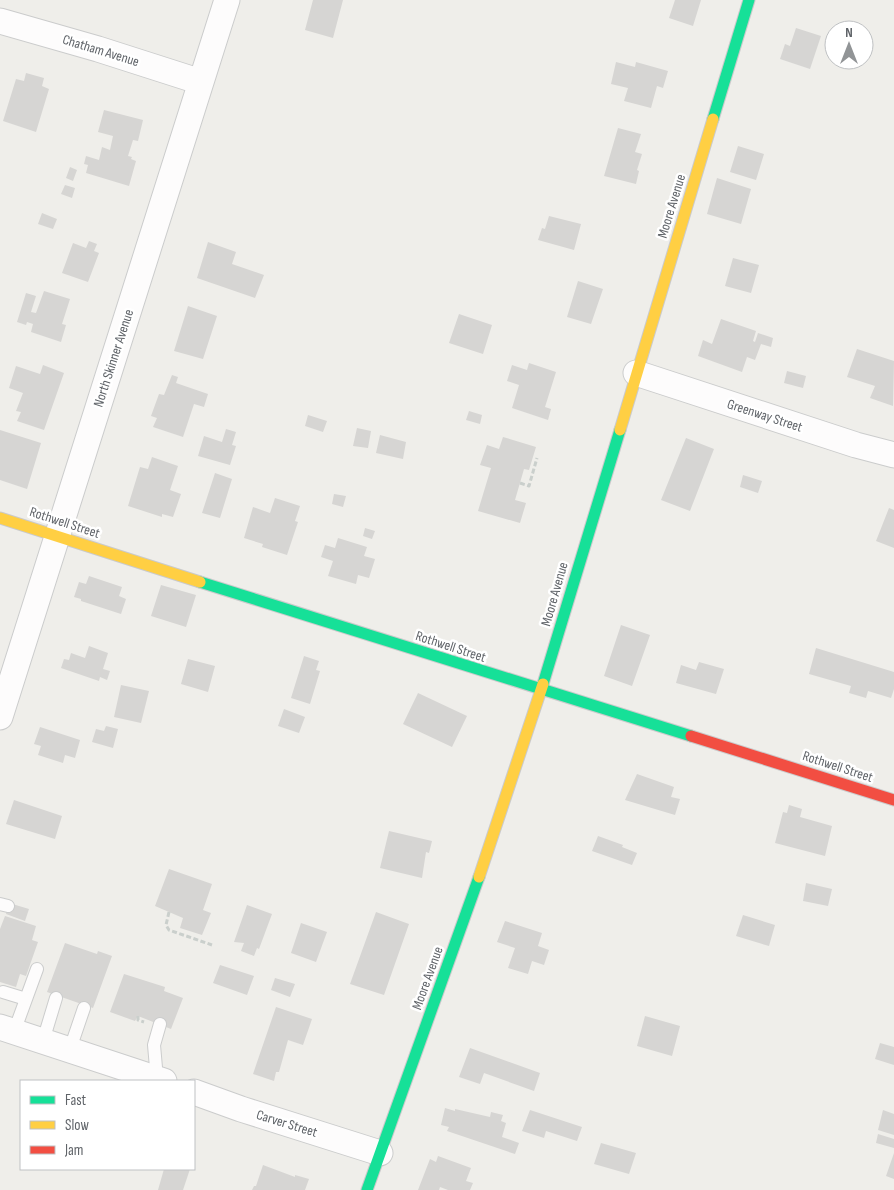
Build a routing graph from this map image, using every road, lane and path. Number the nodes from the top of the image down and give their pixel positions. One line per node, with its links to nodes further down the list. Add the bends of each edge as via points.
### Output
1 (227, 0): 4 (street, North Skinner Avenue)
2 (749, 0): 5 (street, Moore Avenue)
3 (0, 20): 4 (street, Chatham Avenue)
4 (201, 82): 10 (street, North Skinner Avenue)
5 (636, 373): 6 (street, Greenway Street); 11 (street, Moore Avenue)
6 (894, 455)
7 (537, 458): 8 (path, via 529,486)
8 (520, 483)
9 (0, 518): 10 (street, Rothwell Street)
10 (57, 535): 11 (street, Rothwell Street); 12 (street, North Skinner Avenue)
11 (542, 690): 13 (street, Rothwell Street); 27 (street, Moore Avenue)
12 (0, 717)
13 (894, 800)
14 (168, 912): 15 (path, via 168,930)
15 (212, 945)
16 (37, 969): 19 (lane)
17 (3, 992): 19 (lane)
18 (56, 998): 23 (lane)
19 (26, 999): 22 (lane)
20 (84, 1008): 24 (lane)
21 (160, 1024): 25 (lane, via 154,1045)
22 (7, 1030): 23 (street)
23 (43, 1041): 24 (street)
24 (70, 1050): 25 (street)
25 (160, 1080)
26 (195, 1092): 27 (street, Carver Street)
27 (380, 1153): 28 (street, Moore Avenue)
28 (367, 1190)

